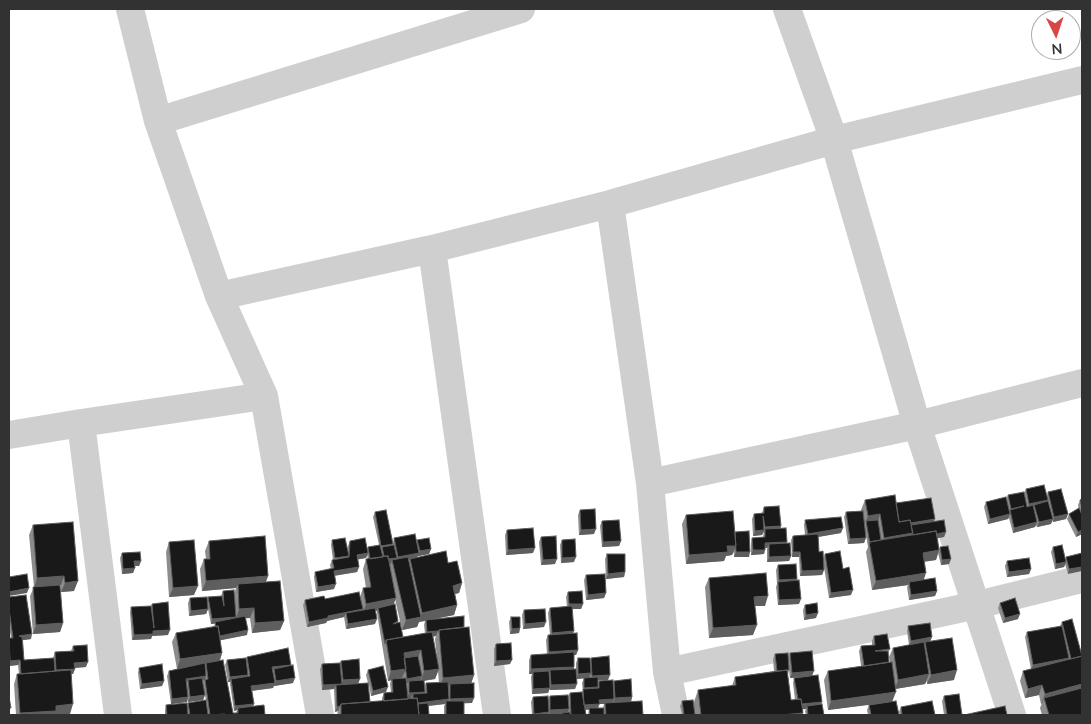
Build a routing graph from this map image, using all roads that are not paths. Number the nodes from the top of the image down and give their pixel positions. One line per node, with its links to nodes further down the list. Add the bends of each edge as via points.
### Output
1 (130, 9): 5 (street)
2 (521, 9): 5 (street)
3 (787, 9): 6 (street)
4 (1082, 80): 6 (street)
5 (158, 122): 9 (street)
6 (834, 140): 7 (street); 13 (street)
7 (610, 204): 8 (street); 15 (street)
8 (432, 249): 9 (street); 21 (street)
9 (219, 296): 11 (street)
10 (1082, 383): 13 (street)
11 (264, 396): 12 (street); 20 (street)
12 (81, 423): 14 (street); 19 (street)
13 (917, 425): 15 (street); 17 (street)
14 (9, 435)
15 (650, 483): 18 (street)
16 (1082, 579): 17 (street)
17 (977, 604): 18 (street); 23 (street)
18 (667, 672): 22 (street)
19 (118, 715)
20 (320, 715)
21 (497, 715)
22 (676, 715)
23 (1012, 715)

